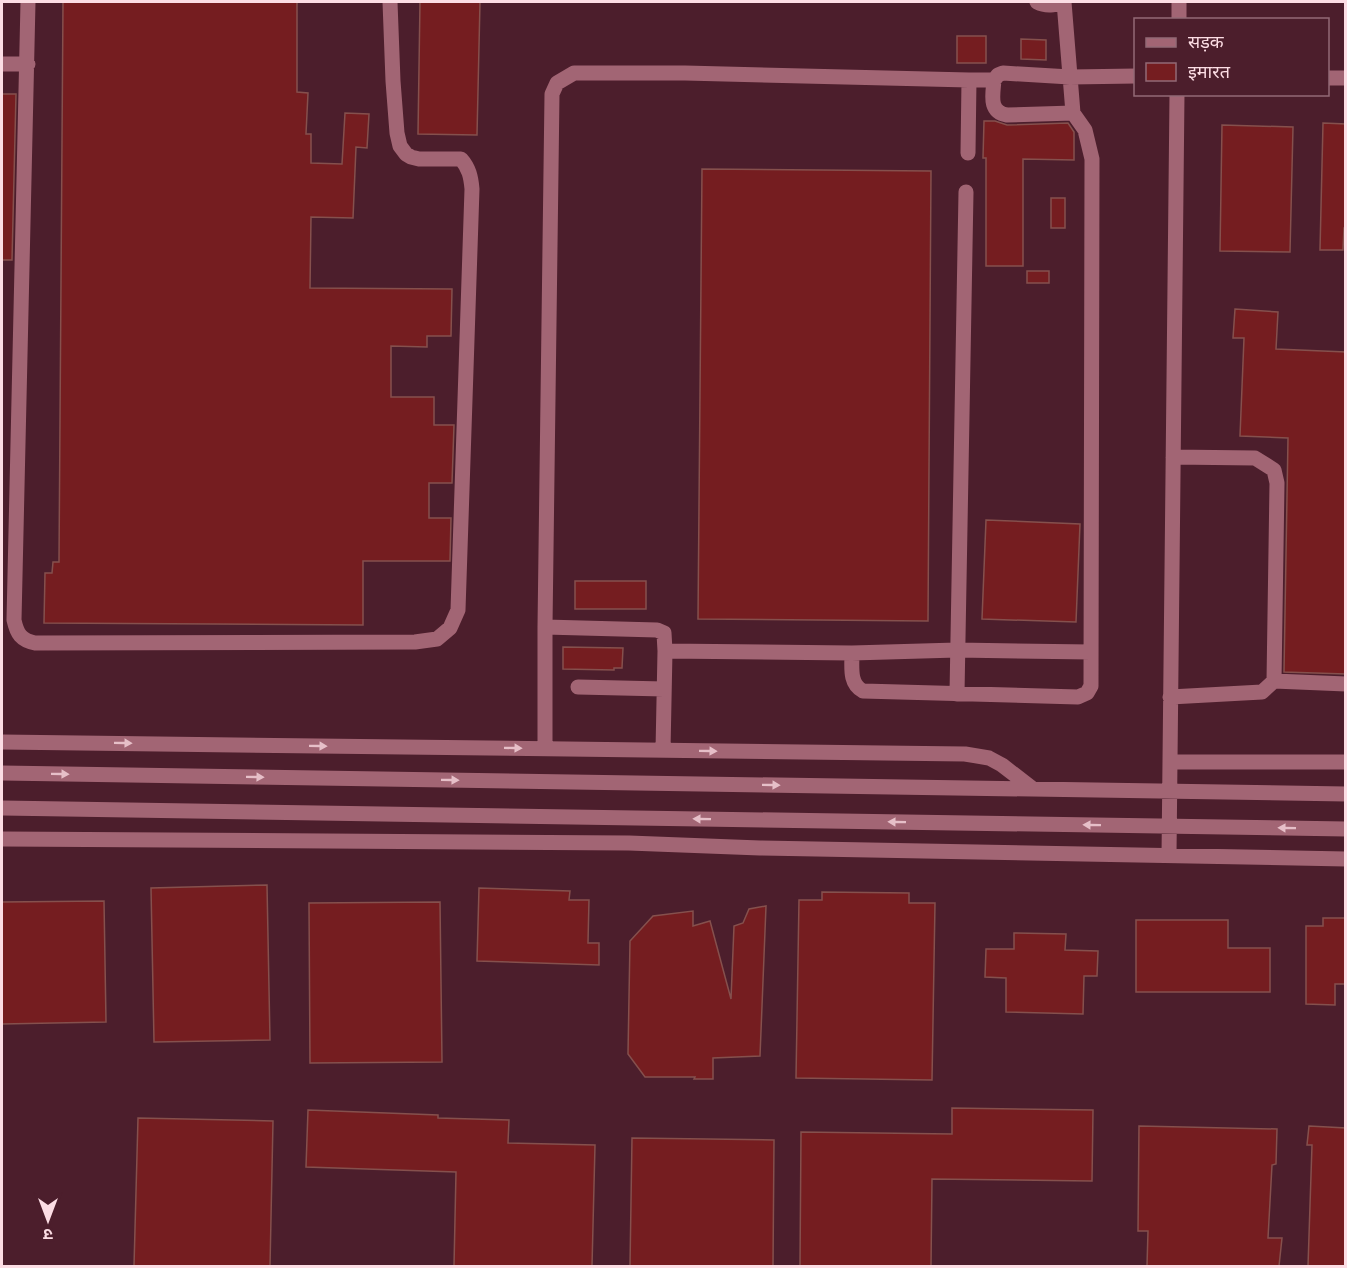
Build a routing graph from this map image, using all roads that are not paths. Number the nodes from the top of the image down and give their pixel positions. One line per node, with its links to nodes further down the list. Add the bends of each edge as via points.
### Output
1 (28, 2): 8 (street)
2 (390, 2): 20 (street, via 400,146 405,154 419,159 461,159 471,175 458,610 450,628 437,639 415,642 35,643 20,637)
3 (1037, 2): 4 (street, via 1052,6)
4 (1064, 2): 10 (street)
5 (1179, 2): 6 (street)
6 (1179, 18)
7 (2, 64): 8 (street)
8 (28, 64): 20 (street)
9 (1134, 76): 10 (street)
10 (1070, 77): 14 (street, via 1004,74); 16 (street)
11 (1329, 78): 12 (street)
12 (1346, 78)
13 (969, 80): 14 (street); 17 (street); 21 (street, via 574,73 557,83 552,94)
14 (994, 80): 16 (street, via 992,103 1000,114)
15 (1177, 96): 19 (street)
16 (1073, 113): 25 (street, via 1085,130 1092,159)
17 (968, 153)
18 (966, 192): 22 (street)
19 (1173, 458): 26 (street, via 1255,458 1274,470 1278,483); 31 (street)
20 (8, 598)
21 (545, 627): 23 (street, via 657,630 664,633); 33 (street)
22 (957, 650): 24 (street); 25 (street); 30 (street)
23 (665, 651): 24 (street); 29 (street)
24 (852, 652): 30 (street, via 853,681 863,691)
25 (1091, 652): 30 (street, via 1091,686 1078,697)
26 (1274, 681): 27 (street); 31 (street, via 1262,692)
27 (1346, 684)
28 (578, 687): 29 (street)
29 (664, 689): 34 (street)
30 (957, 694)
31 (1170, 697): 35 (street)
32 (2, 742): 33 (street, one-way to 33)
33 (545, 748): 34 (street)
34 (663, 750): 38 (street, one-way to 38, via 965,754 989,758)
35 (1170, 762): 36 (street); 39 (street)
36 (1346, 762)
37 (2, 773): 38 (street, one-way to 38)
38 (1033, 789): 39 (street)
39 (1169, 792): 40 (street); 42 (street)
40 (1346, 794)
41 (2, 808): 42 (street, one-way to 41)
42 (1169, 827): 43 (street, one-way to 42); 45 (street)
43 (1346, 829)
44 (2, 839): 45 (street, via 629,843)
45 (1169, 856): 46 (street)
46 (1346, 859)

